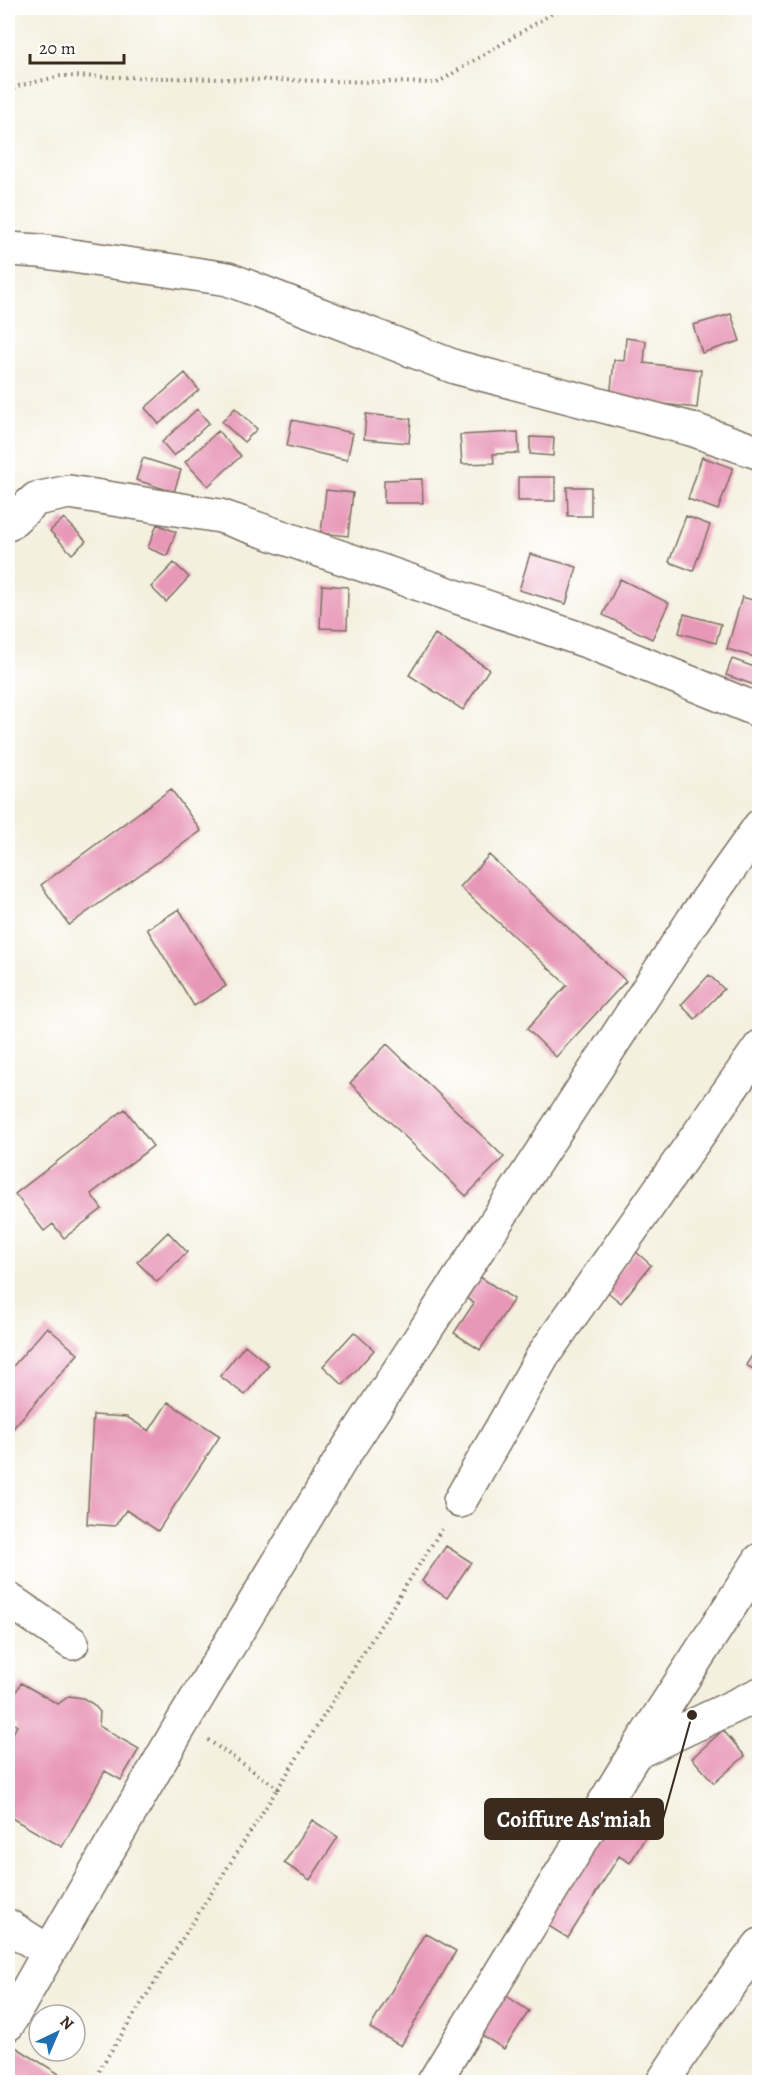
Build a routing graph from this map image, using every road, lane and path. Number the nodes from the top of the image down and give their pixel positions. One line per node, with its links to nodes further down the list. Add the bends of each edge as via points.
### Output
1 (561, 8): 2 (path, via 437,83 61,76)
2 (8, 92)
3 (8, 249): 4 (street, via 228,279 455,367 691,429)
4 (759, 453)
5 (8, 524): 6 (street, via 36,499 69,492 220,516 592,643)
6 (759, 711)
7 (759, 826): 14 (street, via 693,920 340,1461)
8 (759, 1047): 9 (street, via 544,1354)
9 (459, 1501): 16 (path)
10 (759, 1560): 15 (street)
11 (8, 1599): 12 (street)
12 (72, 1643)
13 (759, 1694): 15 (street)
14 (182, 1723): 16 (path); 19 (street)
15 (635, 1753): 22 (street)
16 (278, 1788): 21 (path)
17 (8, 1926): 19 (street)
18 (759, 1945): 23 (street)
19 (49, 1952): 20 (street)
20 (8, 2024)
21 (94, 2082)
22 (434, 2082)
23 (663, 2082)

